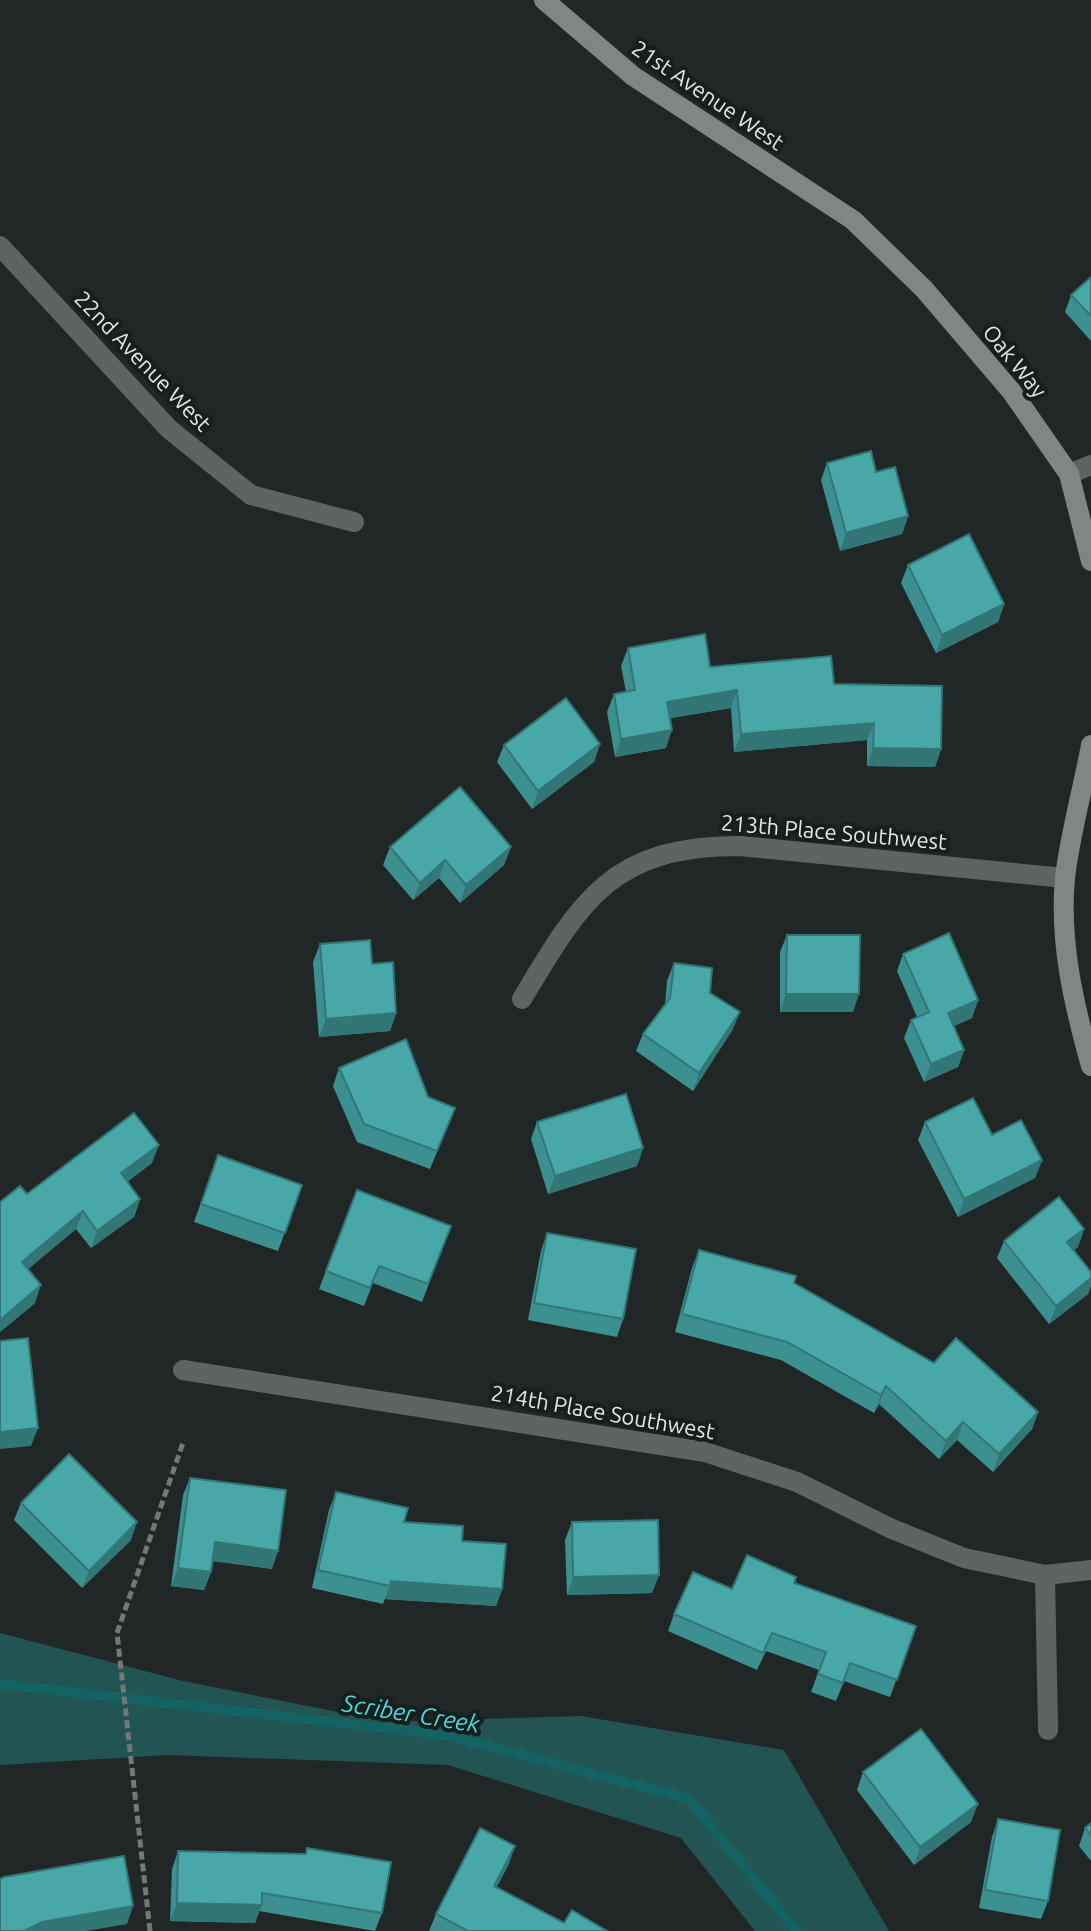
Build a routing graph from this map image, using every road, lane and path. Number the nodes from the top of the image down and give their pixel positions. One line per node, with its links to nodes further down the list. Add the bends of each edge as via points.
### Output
1 (544, 0): 2 (street, 21st Avenue West, via 633,76)
2 (853, 220): 5 (street, Oak Way, via 924,289 1012,392)
3 (0, 246): 6 (street, 22nd Avenue West, via 169,429 251,495)
4 (1091, 465): 5 (street)
5 (1069, 474): 7 (street, Oak Way)
6 (354, 522)
7 (1091, 561)
8 (1091, 745): 9 (street)
9 (1065, 878): 10 (street, 213th Place Southwest, via 740,846 700,846 655,855 605,882 568,921); 11 (street, via 1065,943)
10 (522, 999)
11 (1091, 1066)
12 (183, 1370): 15 (street, 214th Place Southwest, via 705,1452 797,1482 964,1558)
13 (184, 1440): 17 (path, via 117,1633)
14 (1091, 1570): 15 (street, 214th Place Southwest)
15 (1045, 1575): 16 (street)
16 (1048, 1730)
17 (150, 1931)

